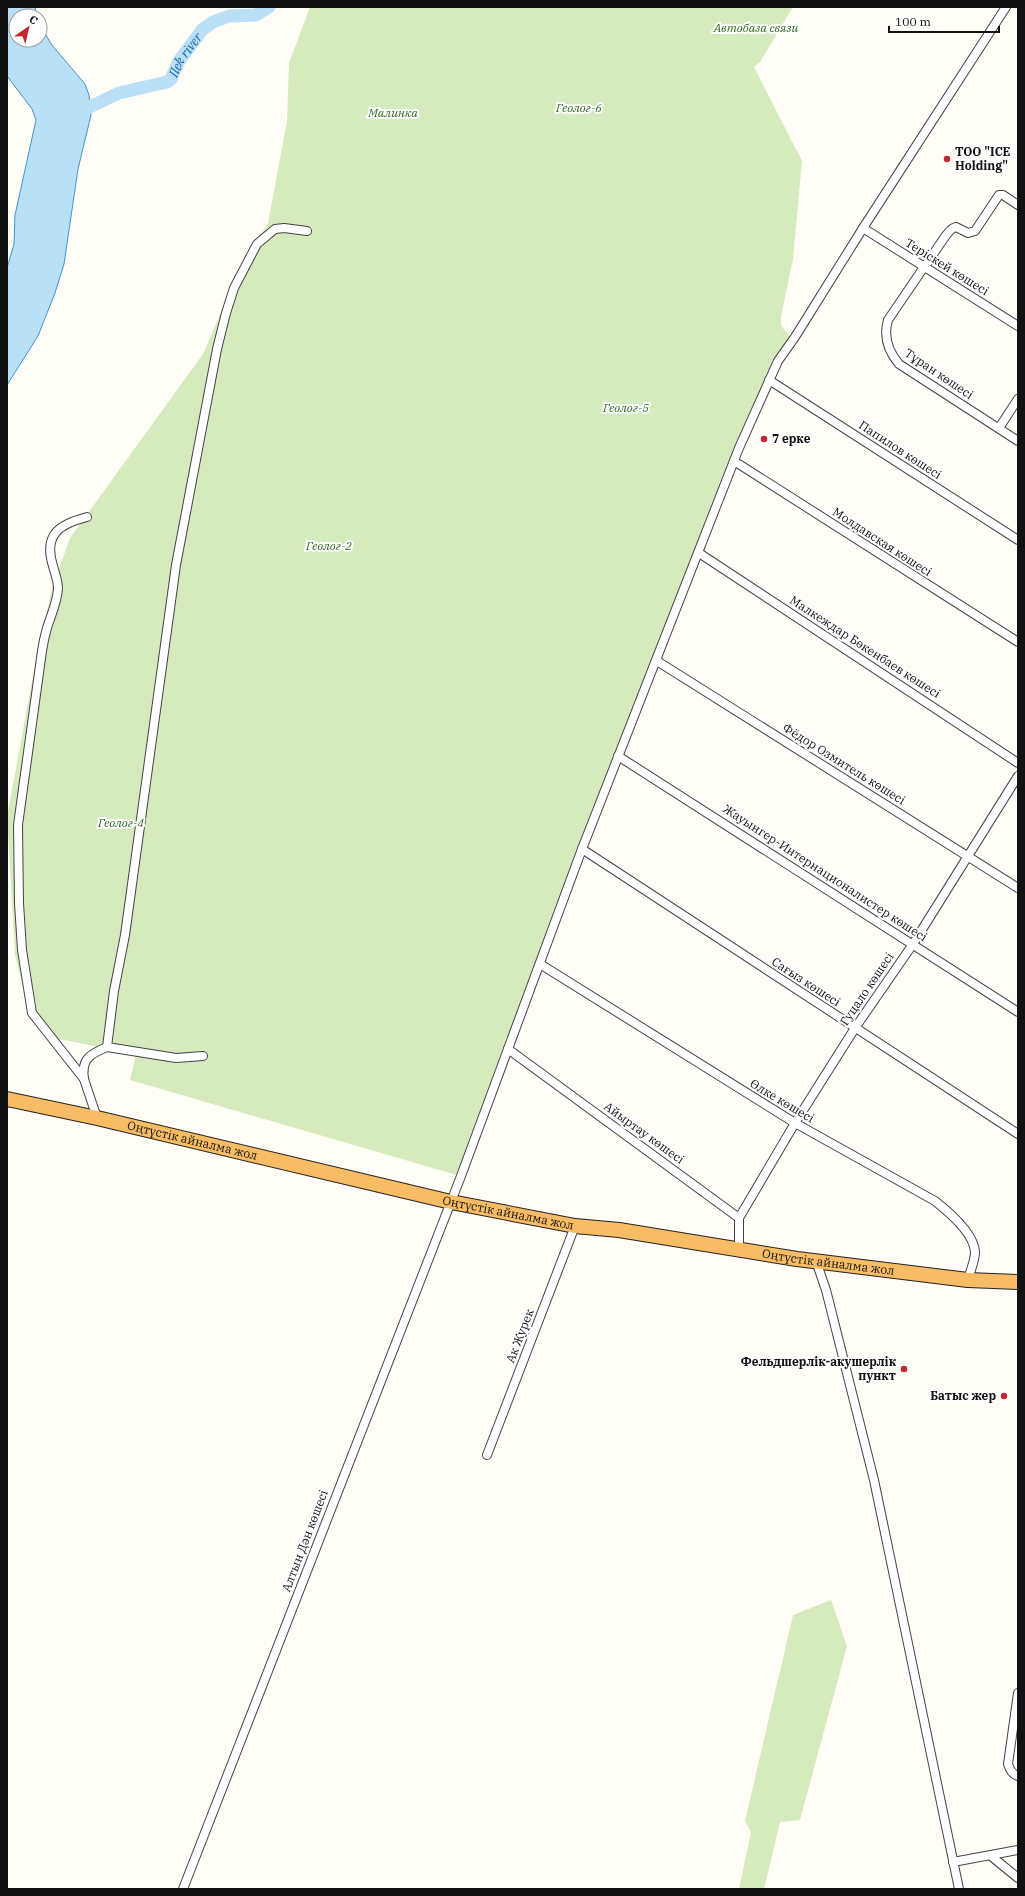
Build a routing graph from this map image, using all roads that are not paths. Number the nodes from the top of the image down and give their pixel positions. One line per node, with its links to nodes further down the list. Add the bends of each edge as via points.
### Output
1 (1006, 7): 3 (street, Алтын Дән көшесі)
2 (1018, 205): 5 (street, Тұран көшесі, via 999,195 975,230 968,233 956,227 950,229)
3 (863, 228): 5 (street, Теріскей көшесі); 7 (street, Алтын Дән көшесі, via 778,361)
4 (307, 231): 27 (street, via 284,228 275,230 257,244 234,288 217,349 176,565)
5 (924, 267): 6 (street, Теріскей көшесі); 9 (street, Тұран көшесі, via 888,320 886,339 890,352 899,364)
6 (1018, 326)
7 (769, 380): 11 (street, Алтын Дән көшесі); 13 (street, Папилов көшесі)
8 (1018, 399): 9 (street)
9 (999, 428): 10 (street, Тұран көшесі)
10 (1018, 441)
11 (734, 461): 14 (street, Алтын Дән көшесі); 15 (street, Молдавская көшесі)
12 (87, 517): 30 (street, via 62,525 51,542 50,551 58,589 42,651 18,825 19,903 32,1013)
13 (1018, 540)
14 (699, 553): 16 (street, Алтын Дән көшесі); 18 (street, Малкеждар Бөкенбаев көшесі)
15 (1018, 642)
16 (657, 661): 17 (street, Алтын Дән көшесі); 21 (street, Фёдор Озмитель көшесі)
17 (618, 756): 20 (street, Алтын Дән көшесі); 23 (street, Жауынгер-Интернационалистер көшесі)
18 (1018, 762)
19 (1018, 776): 21 (street, Гуцало көшесі)
20 (582, 849): 24 (street, Алтын Дән көшесі); 26 (street, Сағыз көшесі)
21 (968, 856): 22 (street, Фёдор Озмитель көшесі); 23 (street, Гуцало көшесі)
22 (1018, 888)
23 (913, 944): 25 (street, Жауынгер-Интернационалистер көшесі); 26 (street, Гуцало көшесі)
24 (540, 964): 28 (street, Алтын Дән көшесі); 33 (street, Өлке көшесі)
25 (1018, 1012)
26 (856, 1028): 33 (street, Гуцало көшесі); 34 (street, Сағыз көшесі)
27 (107, 1047): 29 (street, via 176,1058); 30 (street, via 86,1059 82,1068)
28 (508, 1050): 35 (street, Алтын Дән көшесі); 36 (street, Айыртау көшесі)
29 (204, 1056)
30 (84, 1079): 32 (street)
31 (7, 1099): 32 (highway, Оңтүстік айналма жол)
32 (98, 1118): 35 (highway, Оңтүстік айналма жол)
33 (794, 1123): 36 (street, Гуцало көшесі); 40 (street, Өлке көшесі, via 930,1198 949,1212 969,1236 973,1245 974,1259)
34 (1018, 1134)
35 (451, 1202): 37 (highway, Оңтүстік айналма жол); 49 (street, Алтын Дән көшесі)
36 (740, 1218): 38 (street)
37 (575, 1226): 38 (highway, Оңтүстік айналма жол, via 619,1230); 42 (street, Ак Журек)
38 (739, 1250): 39 (highway, Оңтүстік айналма жол)
39 (816, 1261): 40 (highway, Оңтүстік айналма жол); 47 (street, via 826,1290 874,1480)
40 (968, 1280): 41 (highway, Оңтүстік айналма жол)
41 (1018, 1282)
42 (487, 1455)
43 (1018, 1694): 44 (street, via 1008,1764 1010,1770)
44 (1018, 1776)
45 (1018, 1850): 46 (street)
46 (991, 1856): 47 (street); 48 (street)
47 (953, 1862): 50 (street)
48 (1018, 1878)
49 (183, 1889)
50 (959, 1889)

